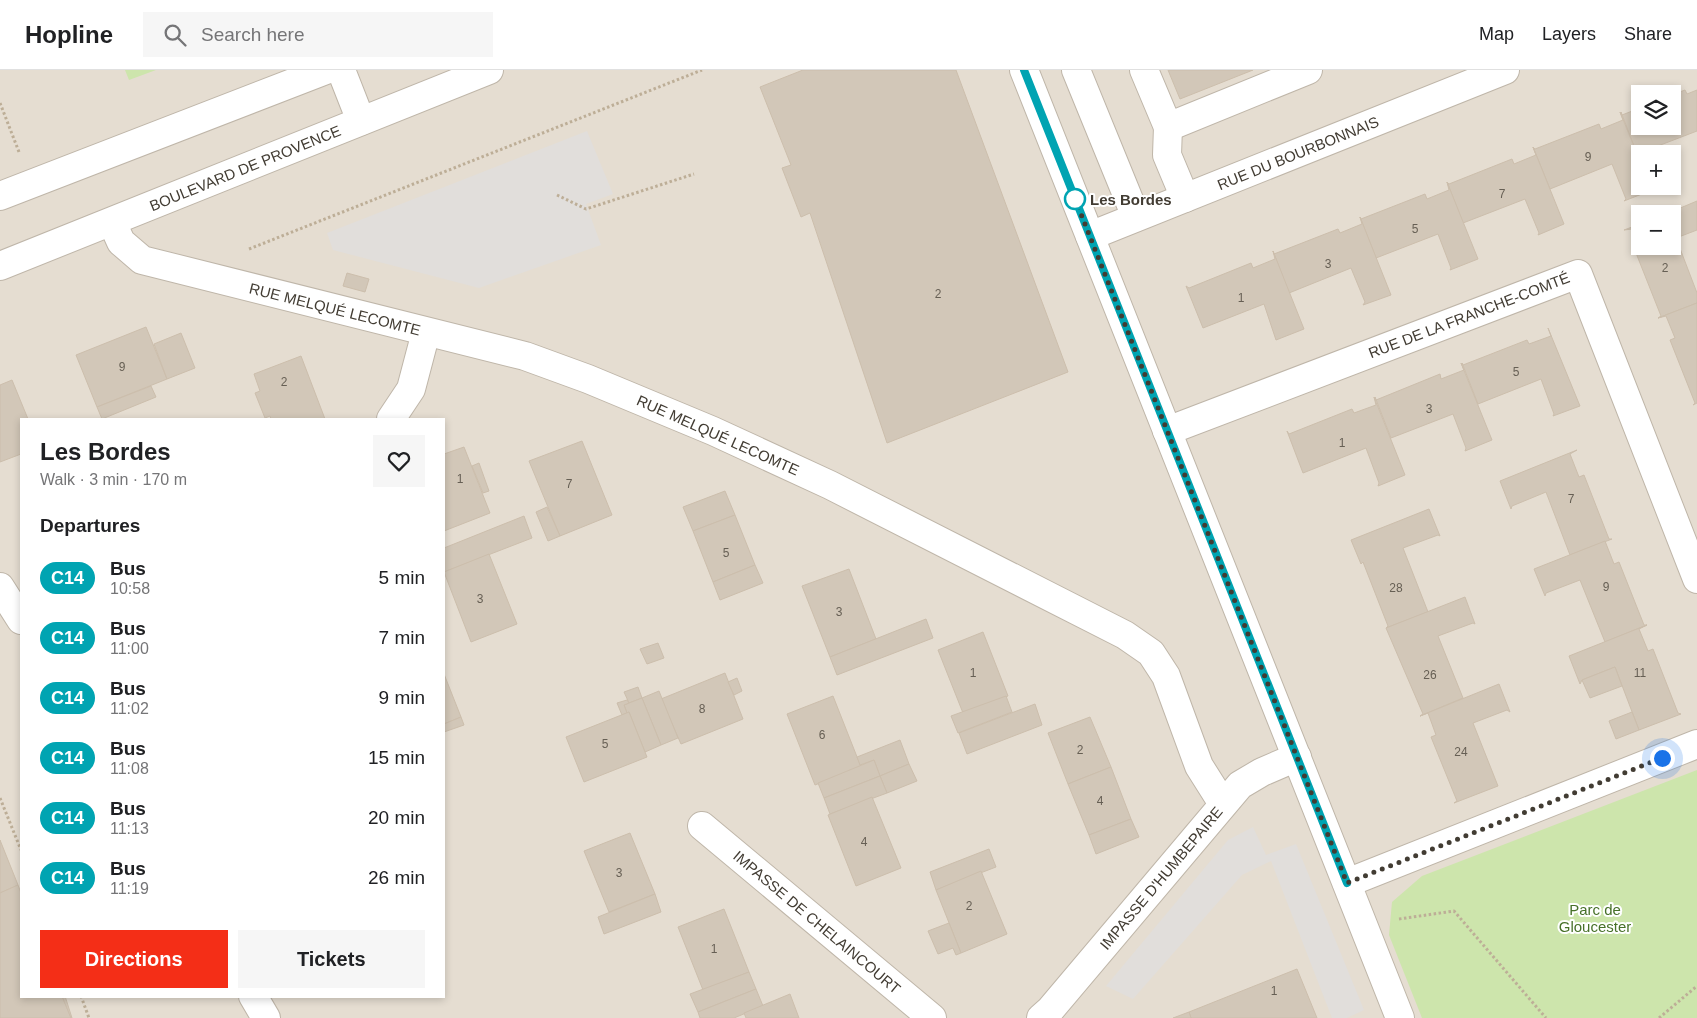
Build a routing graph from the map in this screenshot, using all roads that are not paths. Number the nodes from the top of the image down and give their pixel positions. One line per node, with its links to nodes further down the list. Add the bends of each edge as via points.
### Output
1 (326, 70): 11 (street)
2 (341, 70): 9 (street)
3 (489, 70): 9 (street, BOULEVARD DE PROVENCE)
4 (1024, 70): 15 (street)
5 (1076, 70): 13 (street)
6 (1144, 70): 10 (street)
7 (1308, 70): 10 (street)
8 (1506, 70): 12 (street, RUE DU BOURBONNAIS)
9 (361, 121): 14 (street, BOULEVARD DE PROVENCE)
10 (1168, 127): 12 (street, via 1168,155)
11 (0, 196)
12 (1185, 198): 13 (street, RUE DU BOURBONNAIS)
13 (1136, 217): 15 (street, RUE DU BOURBONNAIS)
14 (112, 222): 16 (street, BOULEVARD DE PROVENCE); 17 (street, RUE MELQUÉ LECOMTE, via 121,242 142,260)
15 (1090, 236): 19 (street)
16 (0, 266)
17 (426, 332): 18 (street, via 411,389); 25 (street, RUE MELQUÉ LECOMTE, via 525,356 713,432 830,485 1125,635 1151,653 1166,676 1199,766)
18 (392, 418)
19 (1168, 432): 20 (street, RUE DE LA FRANCHE-COMTÉ, via 1578,274); 24 (street)
20 (1697, 578)
21 (0, 587): 22 (street)
22 (20, 618)
23 (1697, 744): 27 (street)
24 (1297, 757): 25 (street, IMPASSE D'HUMBEPAIRE, via 1240,785); 27 (street)
25 (1223, 804): 31 (street, IMPASSE D'HUMBEPAIRE)
26 (702, 826): 30 (street, IMPASSE DE CHELAINCOURT)
27 (1347, 883): 32 (street)
28 (254, 998): 29 (street)
29 (266, 1018)
30 (932, 1018)
31 (1041, 1018)
32 (1400, 1018)

